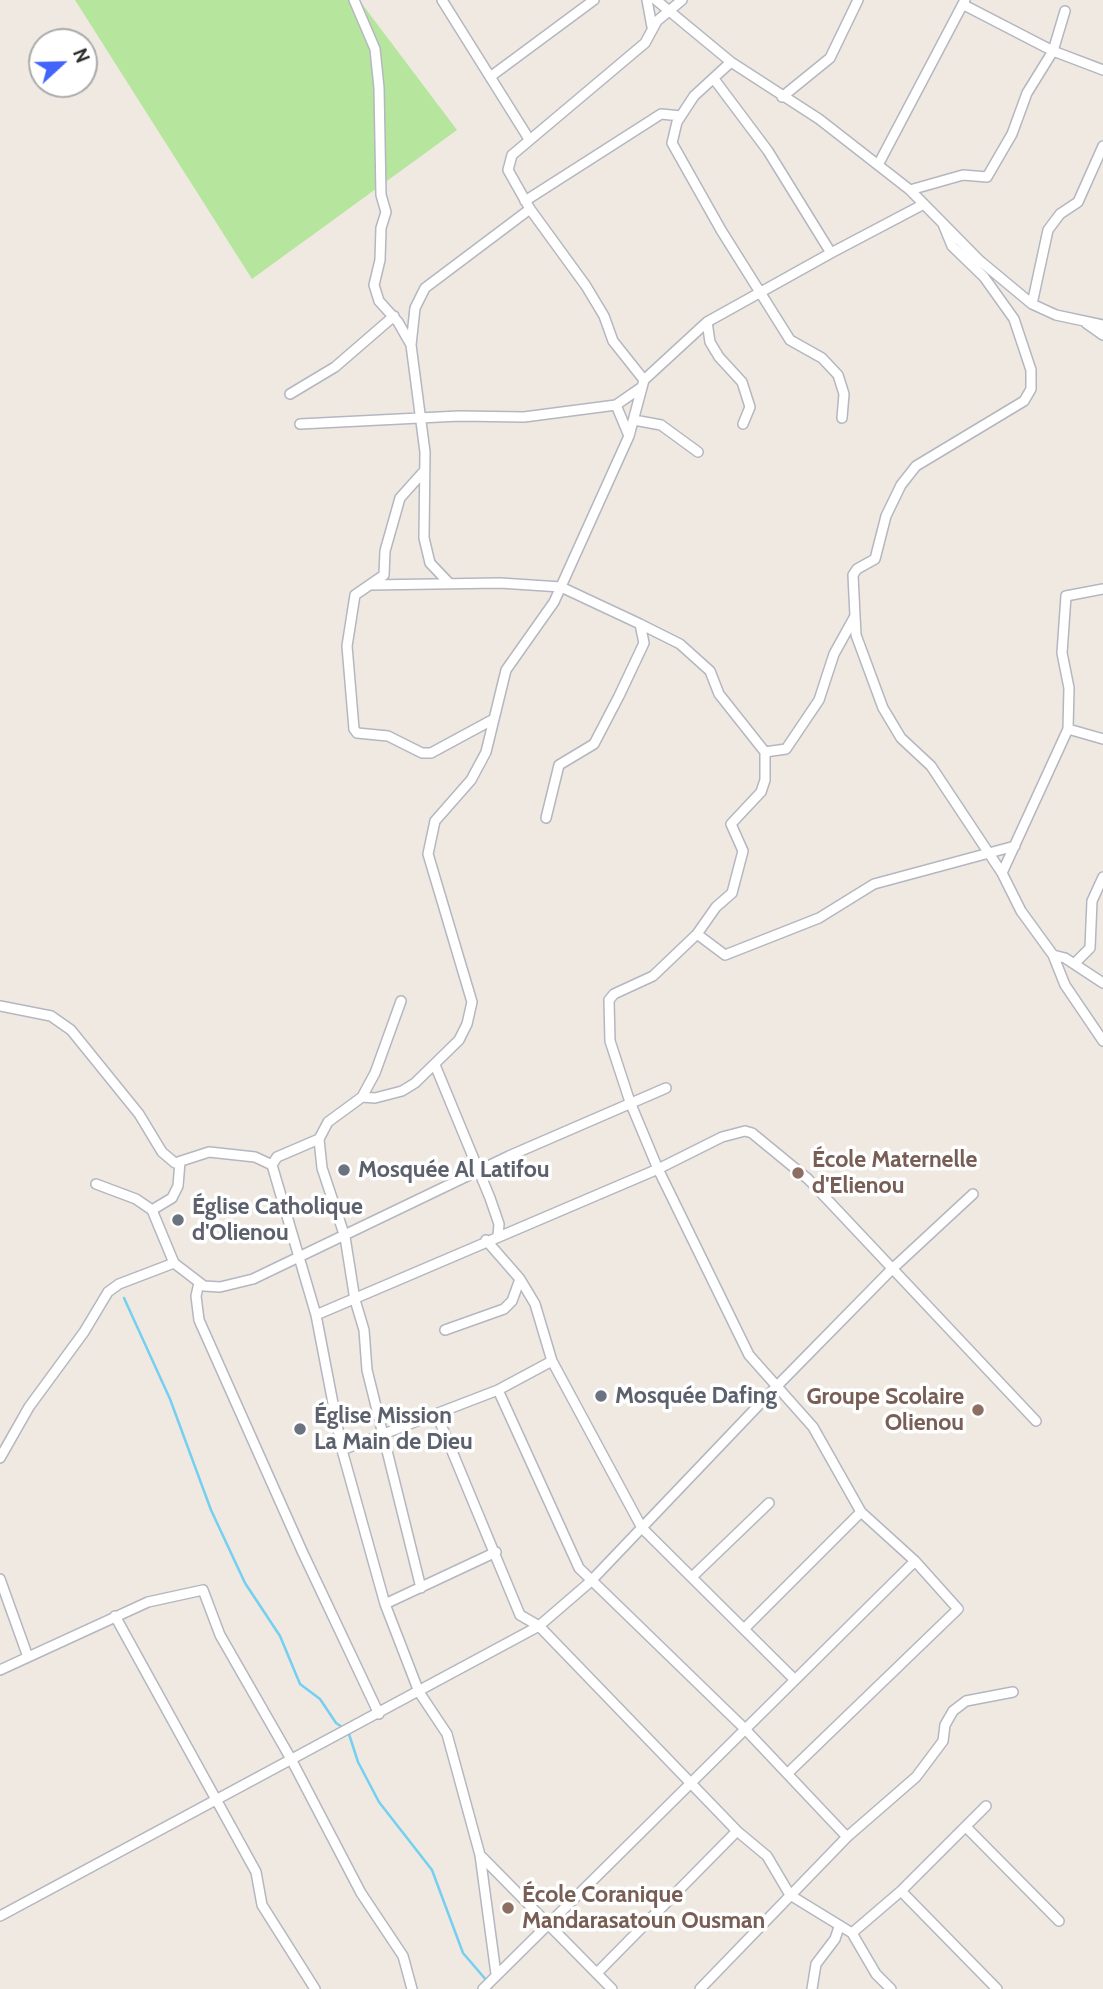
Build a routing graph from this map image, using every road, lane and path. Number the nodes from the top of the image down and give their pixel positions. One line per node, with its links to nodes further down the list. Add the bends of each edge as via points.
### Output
1 (354, 0): 29 (street, via 375,49 379,88 381,195 386,212 374,285 380,301)
2 (442, 0): 15 (street)
3 (594, 0): 15 (street)
4 (647, 0): 11 (street)
5 (656, 0): 10 (street)
6 (682, 0): 10 (street)
7 (858, 0): 17 (street, via 830,58)
8 (965, 2): 12 (street); 21 (street)
9 (1065, 10): 12 (street)
10 (670, 12): 11 (street); 13 (street)
11 (652, 27): 19 (street, via 645,43)
12 (1053, 51): 14 (street); 22 (street, via 1027,93 1012,134 988,177 963,175)
13 (731, 62): 16 (street); 17 (street)
14 (1103, 70)
15 (490, 77): 19 (street)
16 (714, 79): 18 (street, via 694,96); 26 (street, via 768,151)
17 (782, 97): 21 (street)
18 (681, 117): 24 (street, via 670,113 652,119); 27 (street, via 672,143)
19 (529, 139): 24 (street, via 512,155 508,170)
20 (1103, 146): 28 (street, via 1078,202 1060,214 1048,230)
21 (878, 165): 22 (street)
22 (909, 190): 23 (street)
23 (924, 204): 25 (street); 26 (street)
24 (527, 205): 34 (street, via 425,288 417,299); 35 (street, via 586,286 613,341)
25 (943, 224): 28 (street); 50 (street, via 952,246 984,277 1014,318 1031,370 1031,389 1024,401 916,466 901,485 886,516 875,559 853,575)
26 (831, 253): 27 (street)
27 (761, 292): 31 (street); 39 (street, via 790,340 822,358 838,375 844,394)
28 (1032, 304): 30 (street, via 1056,315)
29 (394, 316): 34 (street); 36 (street, via 335,367)
30 (1079, 318): 32 (street); 33 (street)
31 (707, 322): 35 (street); 42 (street, via 710,342 741,382 750,407)
32 (1103, 325)
33 (1103, 335)
34 (411, 345): 38 (street)
35 (643, 383): 37 (street); 40 (street)
36 (290, 394)
37 (616, 405): 38 (street, via 524,417); 43 (street)
38 (422, 418): 41 (street); 45 (street)
39 (842, 418)
40 (634, 420): 43 (street); 44 (street, via 661,425)
41 (300, 424)
42 (743, 424)
43 (629, 436): 48 (street)
44 (698, 452)
45 (425, 470): 46 (street, via 424,538 430,563); 47 (street, via 400,498 385,551 384,575)
46 (449, 583): 47 (street); 48 (street)
47 (370, 585): 52 (street, via 355,595 347,646 357,733 388,736 431,753)
48 (561, 587): 51 (street); 52 (street, via 506,670)
49 (1103, 589): 53 (street, via 1066,596 1062,653 1069,688)
50 (855, 616): 55 (street, via 799,734 786,749); 58 (street, via 856,635 883,708 901,737 932,766)
51 (640, 624): 55 (street, via 680,644 705,665 719,694); 56 (street, via 644,643 619,696 594,744 559,765)
52 (492, 720): 68 (street, via 486,752 471,780 435,821 428,854 472,1002 459,1040)
53 (1068, 729): 54 (street); 57 (street)
54 (1103, 739)
55 (765, 752): 61 (street, via 761,792 731,824 743,851 732,893)
56 (546, 818)
57 (1015, 846): 58 (street); 59 (street)
58 (988, 852): 59 (street); 61 (street, via 874,884 818,918 725,955)
59 (1002, 873): 62 (street, via 1021,911)
60 (1103, 877): 63 (street, via 1092,901 1090,948)
61 (697, 934): 71 (street, via 653,976 609,1000 610,1041)
62 (1052, 955): 63 (street); 67 (street, via 1065,985)
63 (1074, 964): 64 (street)
64 (1103, 983)
65 (401, 1001): 70 (street)
66 (0, 1006): 73 (street, via 51,1016 71,1030 139,1114 162,1152)
67 (1103, 1041)
68 (435, 1065): 70 (street, via 402,1091); 76 (street)
69 (666, 1088): 71 (street)
70 (362, 1097): 72 (street, via 328,1122)
71 (630, 1102): 75 (street); 76 (street)
72 (319, 1139): 74 (street, via 276,1157); 81 (street, via 322,1168)
73 (180, 1162): 74 (street, via 221,1152 255,1157); 79 (street, via 172,1198)
74 (272, 1165): 83 (street)
75 (658, 1169): 80 (street); 85 (street, via 722,1137 752,1133 808,1179); 92 (street, via 750,1355)
76 (478, 1171): 80 (street, via 499,1224); 81 (street)
77 (96, 1184): 79 (street)
78 (973, 1194): 85 (street)
79 (152, 1210): 84 (street)
80 (498, 1236): 82 (street)
81 (345, 1237): 83 (street); 88 (street)
82 (486, 1240): 86 (street); 88 (street)
83 (300, 1255): 87 (street, via 253,1279 219,1287); 89 (street)
84 (173, 1263): 87 (street); 98 (street, via 108,1292 29,1407)
85 (891, 1270): 92 (street); 95 (street)
86 (520, 1279): 90 (street, via 504,1309); 91 (street, via 535,1304)
87 (199, 1283): 117 (street, via 199,1320)
88 (355, 1300): 89 (street); 96 (street)
89 (316, 1315): 97 (street)
90 (445, 1330)
91 (552, 1361): 93 (street); 101 (street)
92 (776, 1387): 100 (street, via 813,1427); 101 (street)
93 (498, 1390): 94 (street); 106 (street, via 579,1568)
94 (437, 1415): 96 (street); 102 (street)
95 (1036, 1420)
96 (385, 1436): 97 (street); 107 (street)
97 (342, 1450): 108 (street)
98 (0, 1458)
99 (769, 1503): 104 (street)
100 (861, 1512): 103 (street); 111 (street)
101 (642, 1528): 104 (street); 106 (street)
102 (496, 1552): 107 (street); 110 (street, via 520,1615)
103 (915, 1561): 114 (street); 120 (street, via 958,1609)
104 (692, 1577): 111 (street)
105 (0, 1579): 112 (street)
106 (590, 1582): 110 (street); 118 (street)
107 (421, 1588): 108 (street)
108 (385, 1604): 115 (street)
109 (115, 1616): 112 (street); 119 (street, via 162,1598 203,1590 220,1635); 122 (street)
110 (539, 1626): 115 (street); 121 (street)
111 (744, 1629): 114 (street)
112 (28, 1657): 113 (street)
113 (0, 1670)
114 (794, 1679): 118 (street)
115 (418, 1692): 117 (street); 127 (street, via 447,1734)
116 (1013, 1692): 126 (street, via 966,1701 953,1711 934,1756 906,1787)
117 (379, 1714): 119 (street)
118 (744, 1728): 120 (street); 121 (street)
119 (291, 1759): 122 (street); 138 (street, via 361,1893 404,1956)
120 (788, 1773): 126 (street)
121 (691, 1780): 125 (street); 132 (street)
122 (214, 1800): 130 (street); 137 (street, via 256,1872 262,1905)
123 (986, 1806): 124 (street)
124 (966, 1827): 128 (street); 131 (street)
125 (737, 1831): 129 (street, via 767,1856); 135 (street)
126 (847, 1837): 129 (street)
127 (480, 1855): 132 (street); 136 (street)
128 (901, 1892): 134 (street); 144 (street)
129 (790, 1895): 133 (street); 141 (street)
130 (0, 1916)
131 (1059, 1921)
132 (550, 1926): 135 (street); 136 (street)
133 (839, 1927): 134 (street); 142 (street, via 816,1964)
134 (852, 1933): 143 (street, via 876,1975)
135 (597, 1973): 140 (street)
136 (496, 1974): 139 (street)
137 (315, 1989)
138 (412, 1989)
139 (483, 1989)
140 (612, 1989)
141 (700, 1989)
142 (812, 1989)
143 (891, 1989)
144 (998, 1989)

